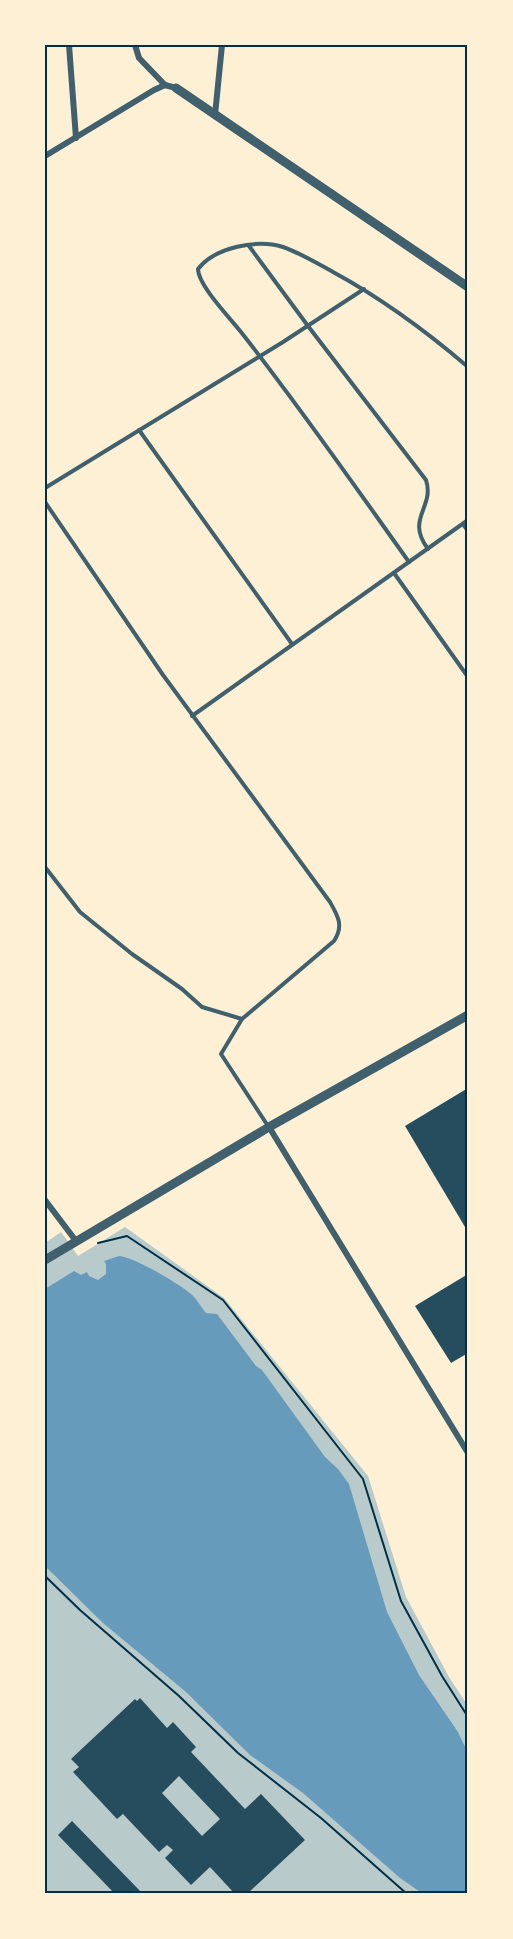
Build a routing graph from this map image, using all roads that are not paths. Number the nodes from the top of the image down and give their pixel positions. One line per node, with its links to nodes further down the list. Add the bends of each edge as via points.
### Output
1 (69, 45): 7 (street)
2 (135, 45): 4 (street, via 139,58)
3 (222, 45): 6 (street)
4 (165, 85): 5 (street); 7 (street)
5 (176, 88): 6 (street)
6 (215, 115): 10 (street)
7 (76, 138): 8 (street)
8 (45, 156)
9 (249, 245): 11 (lane, via 284,247); 12 (lane); 13 (lane, via 216,255 201,265 198,272 210,294)
10 (468, 287)
11 (364, 289): 12 (lane); 14 (lane)
12 (308, 326): 13 (lane); 21 (lane, via 426,480 428,496 418,525)
13 (260, 356): 15 (lane); 22 (lane)
14 (468, 367)
15 (139, 430): 16 (lane); 24 (lane)
16 (45, 488)
17 (45, 502): 26 (lane)
18 (468, 520): 19 (lane)
19 (463, 524): 20 (lane); 21 (lane)
20 (468, 531)
21 (428, 549): 22 (lane)
22 (409, 562): 23 (lane)
23 (394, 573): 24 (lane); 25 (lane)
24 (292, 645): 26 (lane)
25 (468, 676)
26 (192, 716): 29 (lane, via 325,895 340,924 334,941)
27 (45, 867): 29 (lane, via 80,912 132,954 202,1007)
28 (468, 1015): 30 (street)
29 (242, 1019): 30 (lane, via 221,1054)
30 (269, 1127): 32 (street); 34 (street)
31 (45, 1200): 32 (street)
32 (76, 1241): 33 (street)
33 (45, 1260)
34 (468, 1453)

